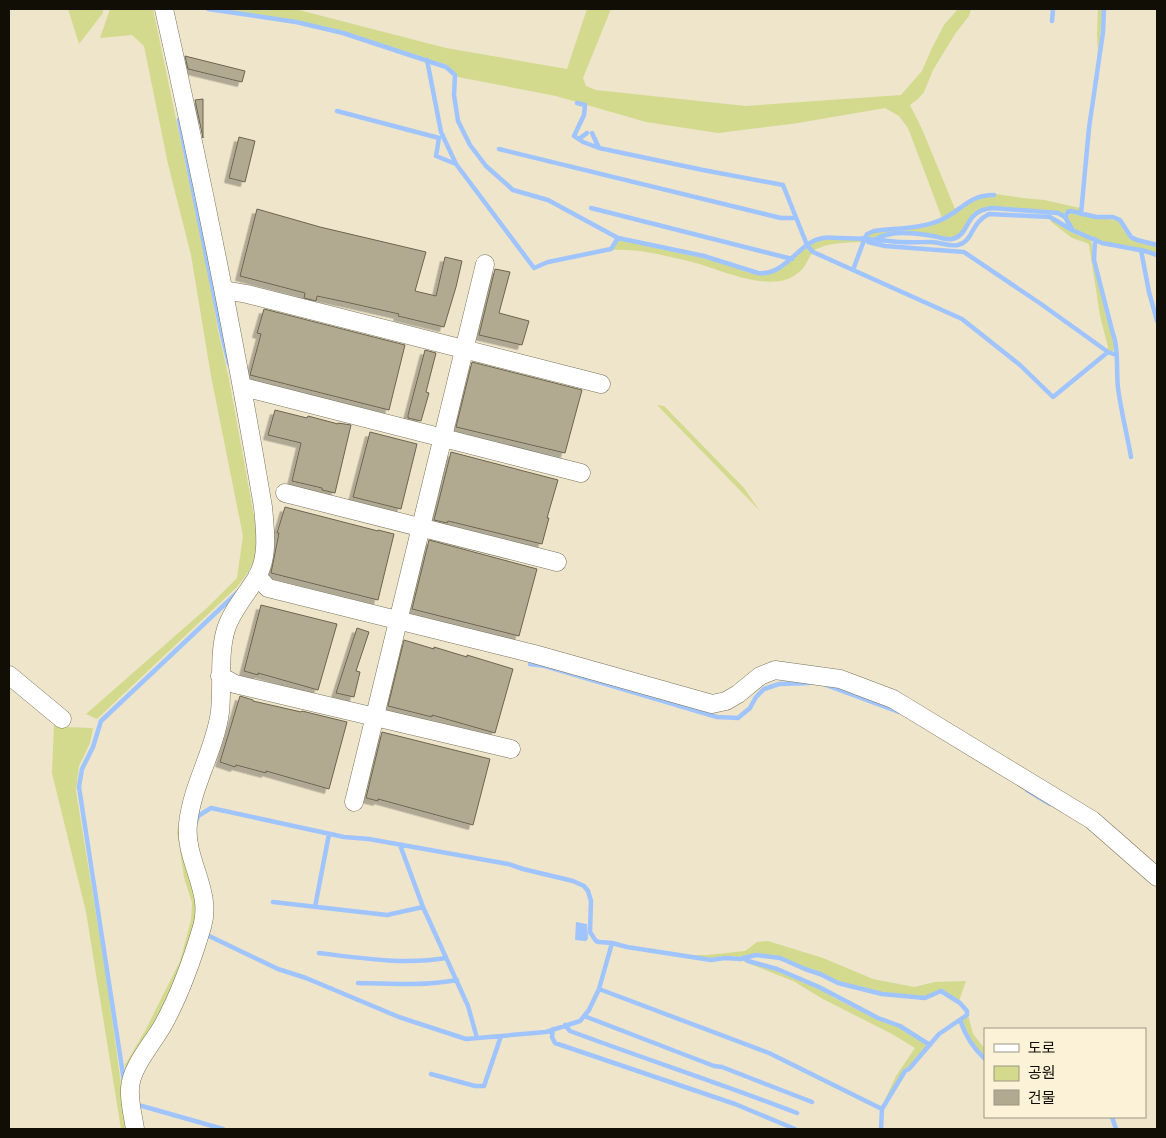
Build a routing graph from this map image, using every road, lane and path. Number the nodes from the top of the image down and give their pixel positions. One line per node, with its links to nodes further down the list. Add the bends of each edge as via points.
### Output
1 (164, 9): 3 (street)
2 (485, 264): 4 (street)
3 (224, 290): 4 (street); 6 (street)
4 (465, 348): 5 (street); 7 (street)
5 (601, 384)
6 (243, 387): 7 (street); 12 (street, via 264,522 264,558)
7 (443, 437): 8 (street); 10 (street)
8 (581, 473)
9 (285, 493): 10 (street)
10 (421, 528): 11 (street); 13 (street)
11 (557, 562)
12 (257, 576): 13 (street, via 268,588); 15 (street, via 226,629)
13 (398, 620): 16 (street); 20 (street, via 712,704 726,701 754,680 775,670 840,679 894,700 1092,820)
14 (9, 675): 17 (street)
15 (220, 676): 16 (street, via 236,684); 21 (street, via 220,712 188,824 192,862 202,888 203,925 164,1024 133,1074 130,1088)
16 (375, 717): 18 (street); 19 (street)
17 (62, 719)
18 (511, 749)
19 (354, 802)
20 (1157, 878)
21 (135, 1129)

